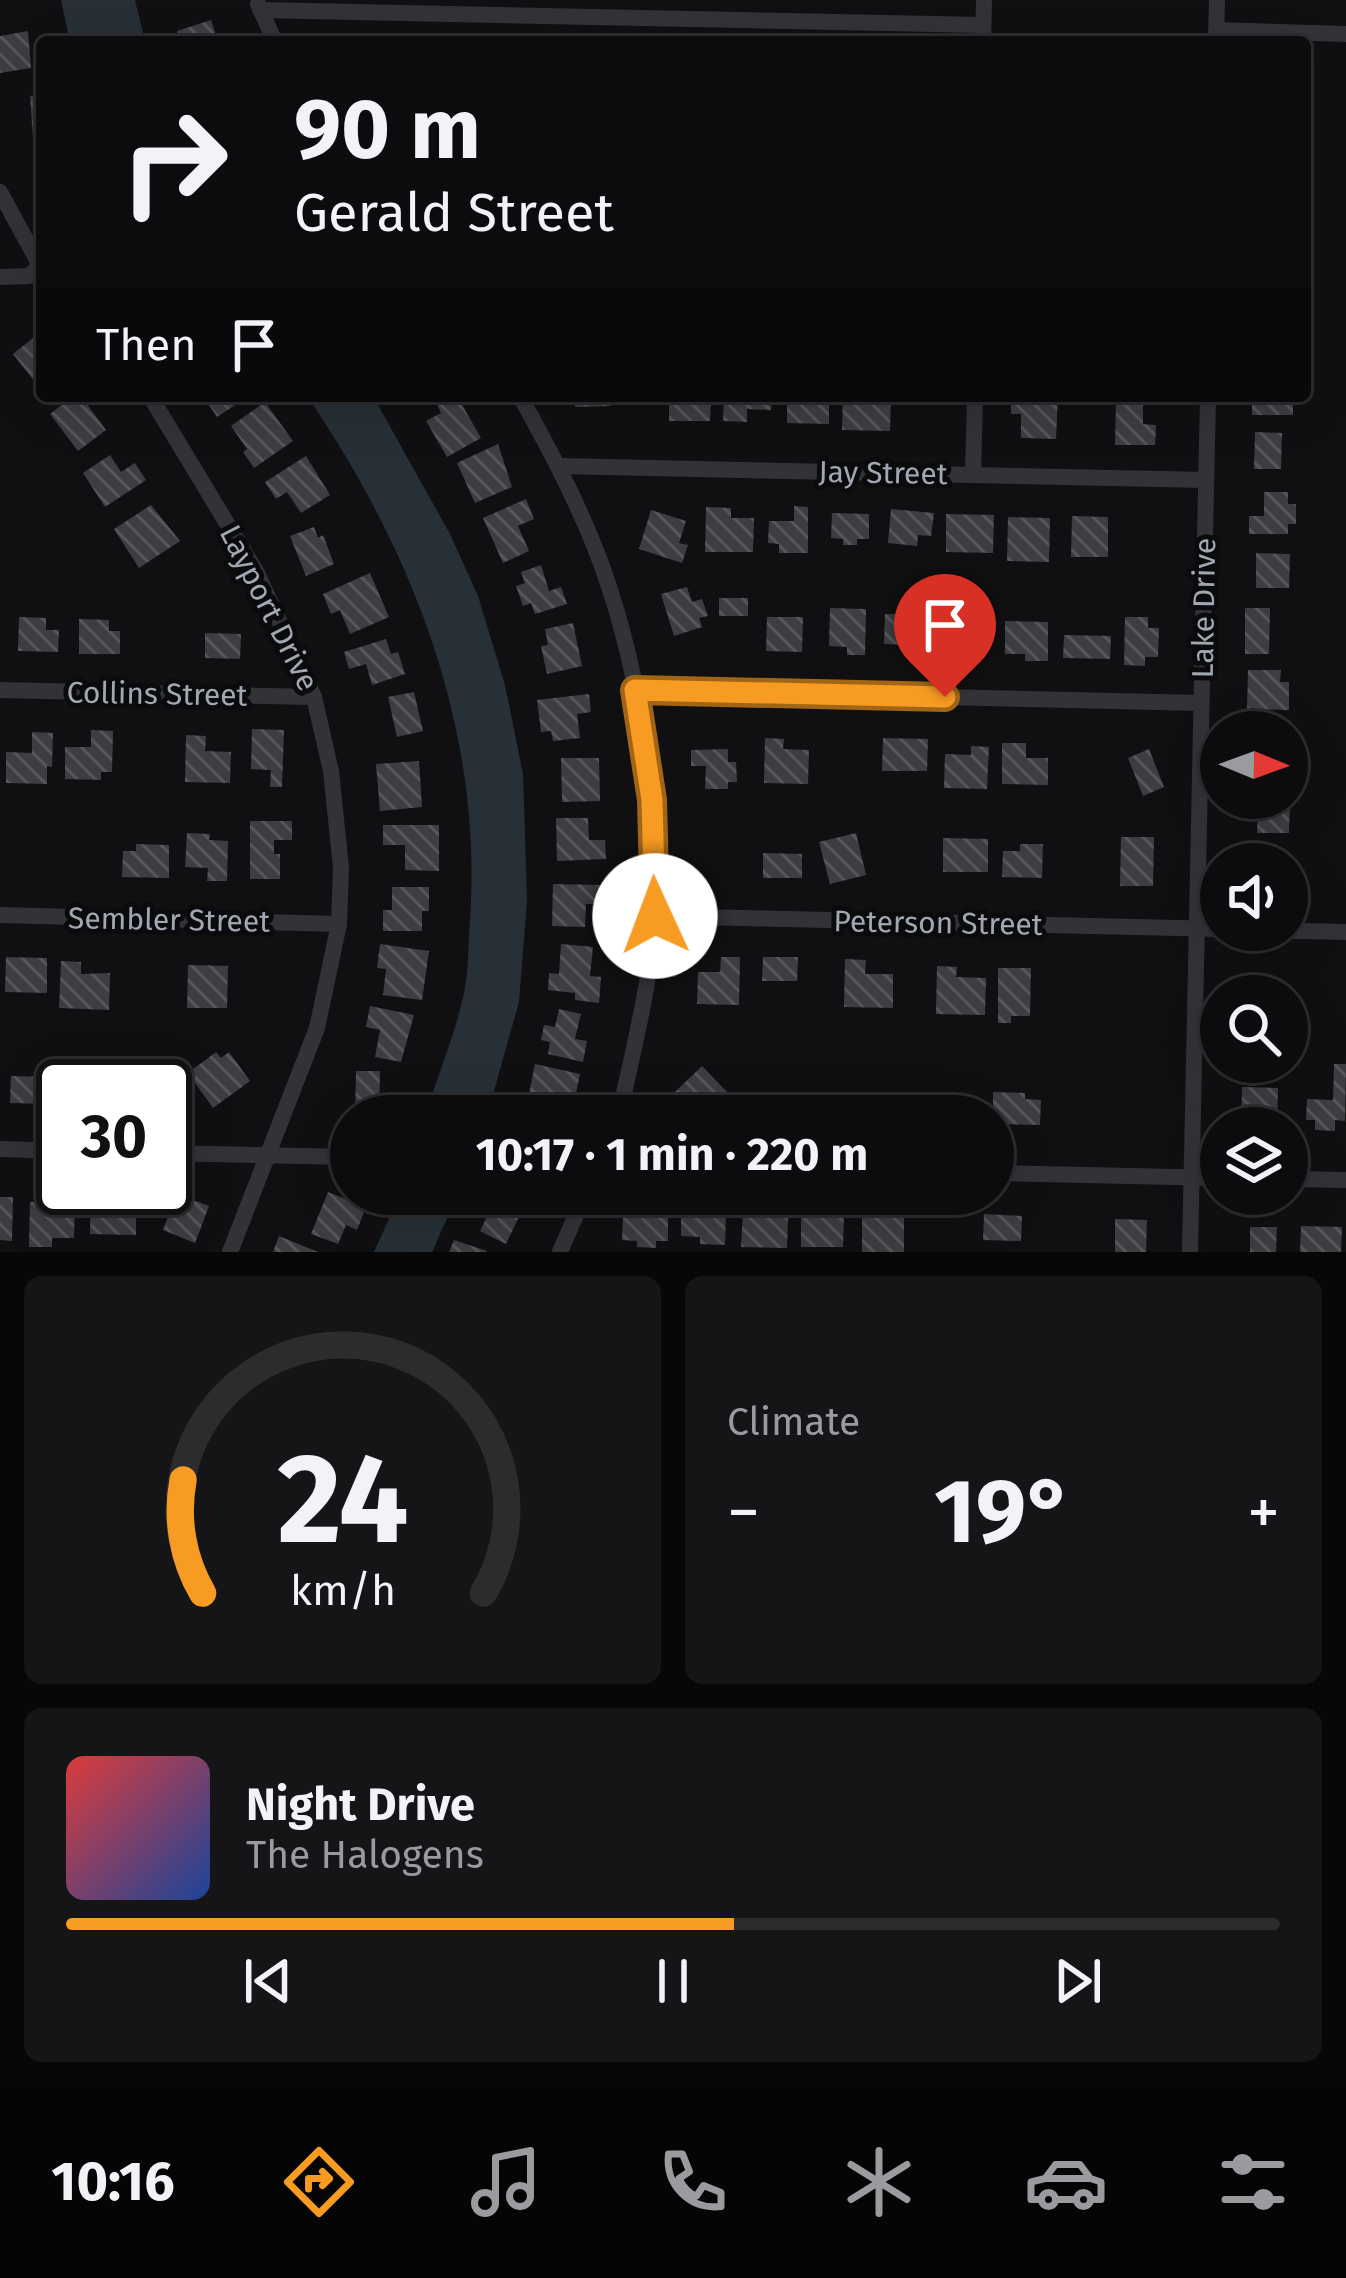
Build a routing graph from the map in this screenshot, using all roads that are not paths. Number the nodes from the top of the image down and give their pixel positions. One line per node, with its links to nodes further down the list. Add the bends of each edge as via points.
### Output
1 (984, 0): 4 (street)
2 (1217, 0): 7 (street)
3 (258, 5): 4 (street); 6 (street)
4 (983, 33)
5 (1346, 34): 7 (street)
6 (271, 36)
7 (1216, 36)
8 (0, 192): 9 (street)
9 (36, 259)
10 (36, 271): 11 (street)
11 (0, 277)
12 (154, 402): 21 (street, Layport Drive, via 257,573)
13 (523, 402): 16 (street)
14 (975, 402): 17 (street)
15 (1208, 402): 18 (street, Lake Drive)
16 (559, 466): 17 (street, Jay Street); 19 (street, via 603,570)
17 (973, 475): 18 (street, Jay Street)
18 (1206, 479): 22 (street, Lake Drive)
19 (635, 690): 22 (street); 24 (street, via 652,800)
20 (0, 691): 21 (street, Collins Street)
21 (314, 697): 25 (street, Layport Drive, via 331,771)
22 (1202, 703): 26 (street, Lake Drive)
23 (0, 916): 25 (street, Sembler Street)
24 (655, 916): 26 (street, Peterson Street); 30 (street)
25 (339, 924): 34 (street, Layport Drive, via 316,1028)
26 (1196, 929): 27 (street, Peterson Street); 37 (street, Lake Drive)
27 (1200, 929)
28 (1308, 931): 29 (street)
29 (1346, 932)
30 (624, 1095)
31 (0, 1149): 32 (street)
32 (36, 1150)
33 (192, 1154): 34 (street)
34 (270, 1155): 35 (street); 42 (street, Layport Drive)
35 (330, 1156)
36 (1014, 1173): 37 (street)
37 (1191, 1177): 38 (street); 44 (street, Lake Drive)
38 (1200, 1177)
39 (1308, 1179): 40 (street)
40 (1346, 1180)
41 (576, 1215): 43 (street)
42 (230, 1252)
43 (560, 1252)
44 (1190, 1252)

